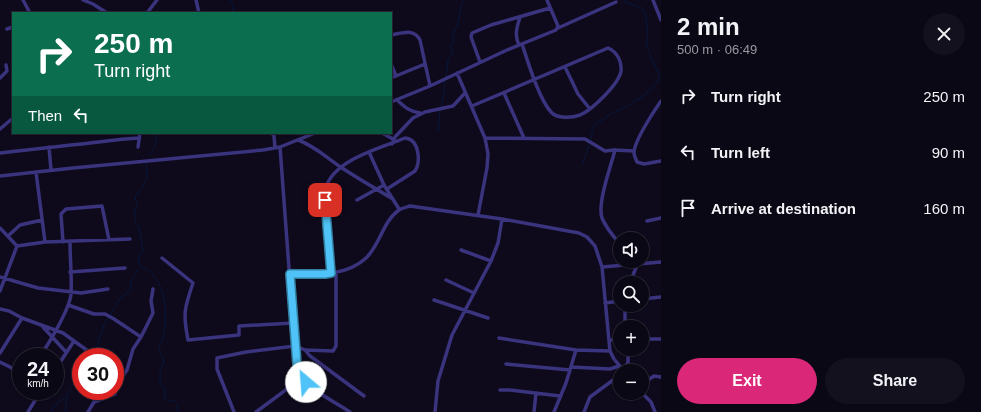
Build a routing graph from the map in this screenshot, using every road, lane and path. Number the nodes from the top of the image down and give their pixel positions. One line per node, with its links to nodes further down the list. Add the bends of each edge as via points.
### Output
1 (23, 0): 9 (street)
2 (83, 0): 10 (street)
3 (157, 0): 11 (street)
4 (196, 0): 12 (street)
5 (548, 0): 8 (street)
6 (653, 0): 14 (street)
7 (616, 2): 16 (street)
8 (550, 8): 13 (street); 16 (street)
9 (29, 12)
10 (105, 12)
11 (148, 12)
12 (200, 12)
13 (520, 17): 19 (street, via 516,40); 20 (street, via 472,33 471,37)
14 (661, 20)
15 (12, 27): 17 (street)
16 (558, 28): 19 (street)
17 (7, 29)
18 (392, 35): 21 (street, via 415,33 420,40)
19 (520, 45): 20 (street); 29 (street)
20 (480, 62): 25 (street)
21 (425, 64): 26 (street); 30 (street)
22 (6, 65): 27 (street, via 7,71)
23 (392, 66): 26 (street)
24 (564, 67): 29 (street); 37 (street, via 578,94); 37 (street, via 608,48 618,56 621,65 619,78)
25 (457, 73): 30 (street); 31 (street)
26 (396, 76): 28 (street)
27 (0, 78)
28 (392, 78)
29 (535, 80): 32 (street); 37 (street, via 546,106 552,113 571,117)
30 (430, 86): 33 (street)
31 (465, 93): 36 (street); 38 (street, via 453,106)
32 (504, 93): 36 (street); 47 (street)
33 (397, 100): 35 (street); 38 (street, via 410,111)
34 (661, 101): 55 (street, via 644,128)
35 (392, 102)
36 (472, 106): 46 (street)
37 (590, 109)
38 (420, 113): 48 (street)
39 (12, 119): 40 (street)
40 (0, 129)
41 (140, 134): 45 (street)
42 (273, 134): 53 (street)
43 (313, 134): 49 (street)
44 (384, 134): 48 (street)
45 (139, 138): 51 (street); 52 (street)
46 (485, 138): 47 (street); 69 (street, via 487,168)
47 (524, 138): 54 (street, via 585,139 605,151)
48 (393, 139): 50 (street)
49 (298, 140): 53 (street); 59 (street, via 324,153)
50 (392, 144): 56 (street); 65 (street, via 406,138 413,140 419,162 415,171)
51 (49, 147): 57 (street); 60 (street)
52 (138, 147)
53 (277, 147): 60 (street, via 232,154); 94 (street)
54 (615, 150): 55 (street); 76 (street, via 601,211 606,227)
55 (634, 151): 58 (street, via 637,162 644,164)
56 (368, 152): 59 (street); 63 (street)
57 (0, 153)
58 (661, 161)
59 (341, 168): 64 (street); 93 (street, via 332,176 325,188)
60 (51, 170): 61 (street)
61 (36, 172): 62 (street); 72 (street)
62 (0, 176)
63 (384, 185): 64 (street); 65 (street)
64 (376, 189): 66 (street); 67 (street)
65 (387, 189): 66 (street)
66 (393, 199): 68 (street)
67 (357, 200)
68 (399, 209): 69 (street, via 415,206); 92 (street, via 365,260)
69 (478, 215): 71 (street)
70 (661, 218): 73 (street)
71 (502, 219): 85 (street, via 498,243); 89 (street, via 580,233 595,246)
72 (42, 220): 75 (street, via 20,225); 80 (street)
73 (647, 221)
74 (0, 228): 75 (street)
75 (8, 236): 82 (street)
76 (613, 236)
77 (130, 239): 78 (street)
78 (109, 240): 79 (street); 81 (street, via 102,206 66,209 61,214)
79 (70, 241): 81 (street); 91 (street)
80 (45, 242): 81 (street); 82 (street)
81 (63, 242)
82 (17, 246): 95 (street)
83 (461, 250): 85 (street)
84 (162, 258): 112 (street, via 192,283 184,319 188,340 239,335 239,326)
85 (491, 261): 101 (street)
86 (661, 262): 87 (street)
87 (649, 264)
88 (613, 266): 89 (street)
89 (602, 267): 106 (street)
90 (125, 268): 91 (street)
91 (70, 272): 100 (street)
92 (336, 272): 93 (street); 126 (street, via 336,346 333,351)
93 (331, 273): 94 (street)
94 (290, 274): 112 (street)
95 (2, 278): 99 (street); 100 (street, via 38,288)
96 (446, 280): 101 (street)
97 (108, 289): 100 (street)
98 (153, 289): 116 (street, via 153,313)
99 (0, 291)
100 (70, 292): 107 (street)
101 (474, 293): 109 (street)
102 (661, 297): 103 (street)
103 (649, 298)
104 (434, 300): 109 (street)
105 (613, 302): 106 (street)
106 (605, 303): 120 (street)
107 (68, 305): 114 (street); 116 (street, via 94,314 105,314)
108 (0, 309): 110 (street)
109 (464, 310): 111 (street); 153 (street, via 444,359 438,381)
110 (22, 318): 113 (street); 130 (street)
111 (488, 318)
112 (293, 323): 123 (street)
113 (42, 326): 114 (street); 115 (street)
114 (55, 331): 115 (street); 122 (street)
115 (52, 337): 124 (street); 129 (street)
116 (140, 338): 149 (street, via 132,349 127,370 115,394 94,402)
117 (499, 338): 127 (street)
118 (661, 338): 119 (street)
119 (649, 339)
120 (609, 340): 121 (street); 128 (street)
121 (613, 340)
122 (74, 341): 125 (street); 129 (street)
123 (295, 346): 126 (street); 139 (street); 150 (street, via 217,358 217,369)
124 (45, 348)
125 (83, 348)
126 (305, 350): 144 (street)
127 (576, 350): 128 (street); 136 (street)
128 (610, 351): 134 (street)
129 (66, 352): 131 (street)
130 (0, 353)
131 (64, 355)
132 (0, 362): 135 (street)
133 (506, 364): 136 (street)
134 (619, 364)
135 (12, 369)
136 (570, 369): 137 (street); 145 (street)
137 (613, 369)
138 (661, 376): 140 (street)
139 (302, 378): 151 (street); 152 (street)
140 (649, 379)
141 (613, 380): 156 (street, via 590,397)
142 (500, 390): 143 (street)
143 (536, 393): 145 (street); 154 (street)
144 (364, 396)
145 (560, 396): 155 (street)
146 (34, 400): 148 (street)
147 (648, 400): 157 (street)
148 (28, 412)
149 (88, 412)
150 (234, 412)
151 (256, 412)
152 (350, 412)
153 (435, 412)
154 (534, 412)
155 (554, 412)
156 (584, 412)
157 (655, 412)

